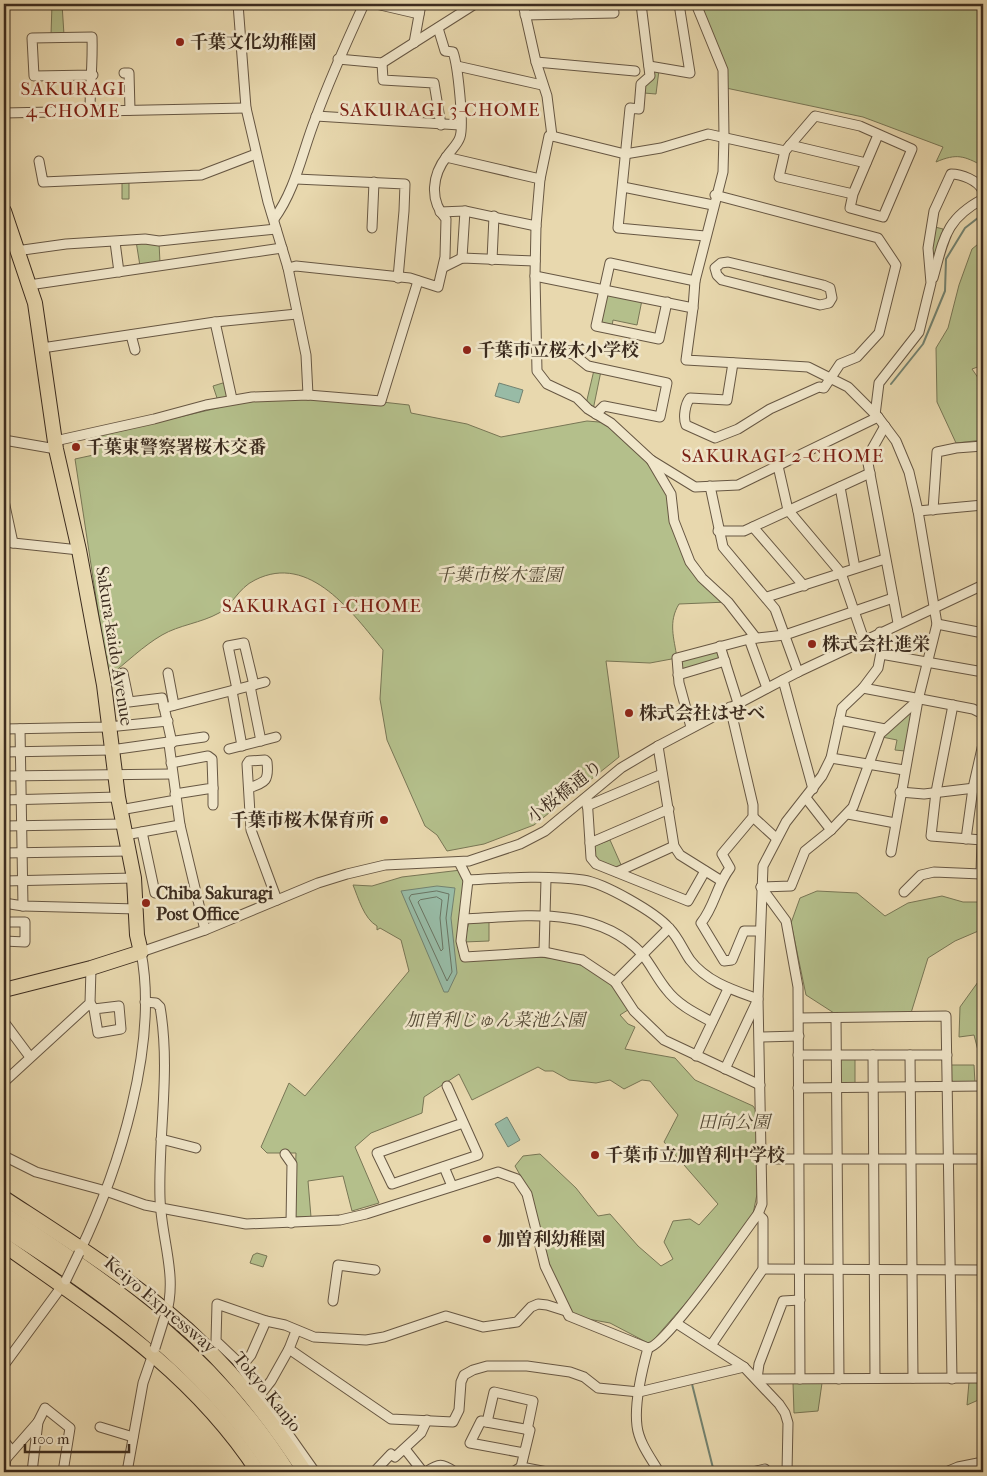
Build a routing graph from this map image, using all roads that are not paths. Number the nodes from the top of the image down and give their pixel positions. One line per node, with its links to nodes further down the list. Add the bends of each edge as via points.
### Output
1 (238, 4): 26 (street)
2 (364, 4): 17 (street)
3 (376, 4): 12 (street)
4 (421, 4): 12 (street)
5 (476, 4): 15 (street)
6 (523, 4): 14 (street)
7 (570, 4): 13 (street)
8 (613, 4): 13 (street, via 614,13)
9 (641, 4): 21 (street)
10 (679, 4): 21 (street, via 690,74)
11 (696, 4): 35 (street, via 723,70)
12 (419, 14): 16 (street)
13 (571, 14): 14 (street)
14 (525, 15): 18 (street)
15 (438, 28): 16 (street); 20 (street, via 445,51 453,52)
16 (414, 42): 19 (street)
17 (338, 60): 19 (street); 30 (street)
18 (536, 62): 22 (street); 25 (street)
19 (382, 63): 31 (street, via 383,80 434,84)
20 (458, 66): 25 (street); 32 (street)
21 (649, 66): 38 (street, via 650,76 641,84 639,109 630,108)
22 (635, 71)
23 (129, 73): 27 (street)
24 (93, 75): 24 (street, via 92,36 32,38 34,76); 28 (street)
25 (542, 85): 34 (street, via 547,96)
26 (246, 108): 27 (street); 37 (street)
27 (130, 110): 28 (street)
28 (90, 111): 29 (street)
29 (4, 113)
30 (316, 116): 31 (street); 43 (street)
31 (441, 125): 32 (street)
32 (460, 125): 39 (street, via 461,136)
33 (878, 135): 36 (street, via 860,126 815,116); 41 (street); 47 (street, via 912,149 883,217 850,208)
34 (552, 136): 38 (street); 42 (street, via 549,136)
35 (724, 136): 36 (street); 38 (street, via 708,134 661,148); 48 (street, via 723,172)
36 (788, 148): 41 (street); 47 (street, via 779,177)
37 (256, 154): 40 (street, via 201,175 43,182); 55 (street)
38 (625, 154): 45 (street)
39 (446, 157): 42 (street); 52 (street, via 435,177 434,194)
40 (39, 161)
41 (866, 163): 47 (street)
42 (540, 178): 56 (street)
43 (296, 179): 44 (street); 55 (street)
44 (374, 182): 57 (street); 72 (street, via 404,184)
45 (623, 187): 50 (street); 59 (street, via 618,228)
46 (983, 191): 75 (street, via 960,174 950,174 934,211 928,248)
47 (853, 194)
48 (715, 195): 50 (street); 87 (street, via 878,238 894,259 896,264 879,333 857,357 840,364)
49 (983, 199): 75 (street, via 964,209 946,231)
50 (713, 205): 59 (street)
51 (465, 211): 52 (street); 53 (street); 63 (street)
52 (440, 212): 67 (street, via 446,219)
53 (494, 216): 56 (street); 64 (street)
54 (5, 219): 62 (highway, Sakura-kaido Avenue)
55 (274, 219): 58 (street)
56 (536, 226): 65 (street)
57 (372, 228)
58 (276, 229): 60 (street, via 160,241); 61 (street)
59 (705, 236): 66 (street)
60 (115, 242): 62 (street); 70 (street)
61 (282, 248): 68 (street); 70 (street)
62 (16, 251): 76 (highway, Sakura-kaido Avenue)
63 (462, 258): 64 (street); 67 (street)
64 (492, 260): 65 (street)
65 (535, 261): 71 (street)
66 (698, 264): 69 (street); 74 (street)
67 (444, 267): 73 (street, via 438,287)
68 (288, 268): 72 (street, via 296,266); 80 (street)
69 (715, 268): 69 (street, via 728,262 823,285 830,288 832,298 829,303 820,305 784,296 722,280)
70 (119, 272): 76 (street)
71 (535, 276): 77 (street); 83 (street)
72 (398, 278): 73 (street)
73 (418, 281): 88 (street, via 381,400)
74 (695, 281): 77 (street, via 610,262); 79 (street)
75 (931, 283): 91 (street, via 919,332 879,383)
76 (29, 285): 84 (highway, Sakura-kaido Avenue)
77 (604, 289): 78 (street); 78 (street, via 596,326 659,339)
78 (667, 302): 79 (street)
79 (693, 308): 86 (street, via 686,360)
80 (298, 314): 81 (street); 88 (street, via 306,355)
81 (215, 322): 82 (street); 89 (street)
82 (132, 335): 84 (street); 85 (street)
83 (537, 346): 90 (street, via 538,371 547,384 577,398); 90 (street, via 573,354 588,366 667,384 660,416 604,406)
84 (42, 348): 94 (highway, Sakura-kaido Avenue)
85 (135, 350)
86 (733, 363): 87 (street, via 808,367); 87 (street, via 727,400 690,398 684,420 686,425 715,438 738,429 770,409 818,387 824,388)
87 (830, 377): 91 (street, via 848,387)
88 (308, 395): 89 (street)
89 (232, 399): 94 (street)
90 (596, 414): 96 (street, via 611,423)
91 (877, 416): 92 (street); 97 (street)
92 (885, 426): 98 (street, via 867,458); 105 (street, via 896,441 909,472)
93 (4, 440): 94 (street)
94 (56, 445): 109 (highway, Sakura-kaido Avenue)
95 (983, 446): 104 (street, via 937,452)
96 (651, 460): 99 (street, via 695,487); 124 (street, via 670,494 674,521 690,562 728,602)
97 (778, 466): 99 (street, via 738,485); 103 (street)
98 (870, 473): 100 (street); 110 (street)
99 (710, 486): 107 (street)
100 (840, 487): 103 (street); 111 (street)
101 (4, 501): 108 (street)
102 (983, 505): 104 (street)
103 (788, 510): 106 (street); 112 (street)
104 (933, 510): 105 (street)
105 (918, 511): 117 (street)
106 (753, 527): 107 (street, via 744,531); 114 (street)
107 (718, 531): 115 (street, via 723,547)
108 (8, 543): 109 (street)
109 (79, 550): 149 (highway, Sakura-kaido Avenue, via 104,685)
110 (885, 559): 111 (street); 116 (street)
111 (855, 568): 112 (street)
112 (841, 573): 114 (street); 118 (street)
113 (983, 584): 117 (street, 小桜橋通り)
114 (804, 586): 115 (street)
115 (767, 597): 123 (street)
116 (893, 598): 118 (street); 119 (street)
117 (934, 606): 119 (street, 小桜橋通り); 120 (street)
118 (854, 611): 123 (street); 125 (street)
119 (898, 623): 121 (street, 小桜橋通り)
120 (937, 624): 122 (street); 129 (street)
121 (880, 632): 125 (street, 小桜橋通り); 127 (street, via 884,642)
122 (983, 634)
123 (785, 635): 124 (street); 130 (street)
124 (753, 638): 126 (street); 138 (street)
125 (864, 640): 130 (street, 小桜橋通り)
126 (720, 646): 128 (street); 134 (street, via 677,658)
127 (881, 654): 129 (street); 139 (street, via 878,668)
128 (725, 661): 134 (street); 143 (street)
129 (926, 663): 131 (street); 141 (street)
130 (798, 672): 135 (street, 小桜橋通り)
131 (983, 672)
132 (123, 673): 145 (street, via 129,702 162,698)
133 (168, 674): 142 (street)
134 (678, 675): 150 (street)
135 (784, 680): 138 (street, 小桜橋通り); 178 (street)
136 (265, 682): 137 (street)
137 (252, 686): 140 (street); 140 (street, via 244,643 228,646); 156 (street)
138 (767, 688): 143 (street, 小桜橋通り)
139 (863, 688): 141 (street); 147 (street, via 842,708)
140 (234, 690): 142 (street); 159 (street)
141 (918, 700): 144 (street); 153 (street); 168 (street)
142 (174, 705): 145 (street)
143 (734, 705): 150 (street, 小桜橋通り); 190 (street)
144 (953, 705): 146 (street); 180 (street)
145 (164, 708): 148 (street)
146 (983, 714)
147 (839, 720): 153 (street); 165 (street)
148 (168, 721): 149 (street); 157 (street)
149 (108, 727): 152 (street); 162 (highway, Sakura-kaido Avenue)
150 (691, 727): 160 (street, 小桜橋通り)
151 (4, 729): 152 (street)
152 (20, 729): 164 (street)
153 (885, 729): 167 (street, via 880,734)
154 (204, 737): 157 (street)
155 (276, 737): 156 (street)
156 (261, 741): 159 (street)
157 (170, 743): 162 (street); 166 (street)
158 (983, 744): 177 (street)
159 (242, 746): 161 (street)
160 (658, 746): 170 (street); 185 (street, 小桜橋通り, via 621,768)
161 (229, 749)
162 (111, 750): 164 (street); 171 (highway, Sakura-kaido Avenue)
163 (4, 752): 164 (street)
164 (20, 752): 173 (street)
165 (831, 758): 167 (street); 178 (street)
166 (171, 763): 169 (street); 175 (street, via 211,757)
167 (870, 763): 168 (street); 189 (street)
168 (904, 770): 179 (street)
169 (172, 774): 171 (street); 181 (street)
170 (662, 774): 185 (street); 188 (street)
171 (115, 775): 173 (street); 186 (highway, Sakura-kaido Avenue)
172 (4, 776): 173 (street)
173 (21, 776): 184 (street)
174 (983, 786): 177 (street)
175 (213, 788): 181 (street); 187 (street)
176 (249, 788): 218 (street, via 251,830)
177 (973, 788): 180 (street); 199 (street)
178 (813, 789): 182 (street)
179 (900, 792): 180 (street); 191 (street)
180 (936, 792): 199 (street, via 931,836)
181 (175, 797): 186 (street); 192 (street)
182 (806, 798): 196 (street); 198 (street)
183 (4, 800): 184 (street)
184 (21, 800): 186 (street); 194 (street)
185 (587, 801): 200 (street); 206 (street, 小桜橋通り, via 545,831 520,844)
186 (119, 804): 195 (highway, Sakura-kaido Avenue)
187 (213, 805)
188 (669, 809): 200 (street); 201 (street)
189 (848, 814): 191 (street); 196 (street)
190 (753, 818): 198 (street); 213 (street, via 722,854 730,868)
191 (895, 823): 203 (street)
192 (180, 825): 197 (street); 226 (street)
193 (4, 826): 194 (street)
194 (22, 826): 195 (street); 205 (street)
195 (124, 829): 197 (street); 202 (highway, Sakura-kaido Avenue)
196 (831, 830): 215 (street, via 805,851 790,886)
197 (142, 832): 217 (street)
198 (776, 838): 215 (street, via 763,866)
199 (966, 839): 216 (street, via 982,840 981,874 934,872 921,875)
200 (590, 843): 208 (street, via 596,864)
201 (674, 846): 207 (street, via 680,855); 208 (street)
202 (129, 851): 205 (street); 209 (highway, Sakura-kaido Avenue)
203 (891, 852)
204 (4, 853): 205 (street)
205 (22, 853): 211 (street)
206 (459, 862): 212 (street); 218 (street, 小桜橋通り, via 385,865 318,883)
207 (706, 871): 208 (street, via 688,901); 213 (street)
208 (617, 872)
209 (134, 878): 211 (street); 221 (highway, Sakura-kaido Avenue)
210 (546, 878): 212 (street); 222 (street); 225 (street, via 585,880 647,910)
211 (23, 880): 214 (street); 220 (street)
212 (468, 880): 223 (street)
213 (720, 880): 227 (street, via 711,911 701,923 724,961 732,960 744,931)
214 (4, 881)
215 (761, 887): 227 (street); 238 (street, via 786,921 798,988)
216 (904, 892)
217 (154, 893)
218 (278, 900): 226 (street, 小桜橋通り)
219 (4, 903): 220 (street)
220 (24, 906): 221 (street)
221 (137, 910): 229 (highway, Sakura-kaido Avenue)
222 (545, 915): 223 (street); 230 (street); 231 (street, via 576,919 613,932)
223 (465, 919): 230 (street, via 462,941 465,956)
224 (4, 922): 228 (street, via 26,922 25,942)
225 (670, 928): 231 (street); 234 (street, via 702,972)
226 (205, 930): 229 (street, 小桜橋通り)
227 (759, 932): 236 (street)
228 (4, 941)
229 (141, 952): 232 (highway); 237 (street)
230 (544, 952): 233 (street, via 582,960)
231 (643, 956): 233 (street); 241 (street, via 676,1000)
232 (91, 968): 235 (highway); 250 (street, via 92,1006)
233 (615, 982): 249 (street, via 634,1011 664,1040)
234 (728, 989): 236 (street); 241 (street)
235 (4, 990)
236 (758, 999): 243 (street); 251 (street)
237 (145, 1002): 262 (street, via 156,1003 162,1015); 275 (street, via 133,1099)
238 (799, 1018): 239 (street); 242 (street)
239 (836, 1018): 245 (street); 248 (street, via 946,1016)
240 (4, 1022): 250 (street)
241 (712, 1022): 249 (street)
242 (798, 1036): 243 (street); 244 (street)
243 (760, 1037): 253 (street)
244 (798, 1055): 245 (street); 258 (street)
245 (836, 1055): 246 (street); 259 (street)
246 (873, 1055): 247 (street); 260 (street)
247 (910, 1055): 248 (street); 256 (street)
248 (947, 1055): 257 (street)
249 (696, 1056): 251 (street)
250 (30, 1057): 252 (street)
251 (725, 1069): 253 (street)
252 (4, 1082)
253 (760, 1085): 266 (street)
254 (446, 1086): 261 (street)
255 (983, 1086): 257 (street)
256 (910, 1087): 257 (street); 260 (street); 270 (street)
257 (947, 1087): 271 (street)
258 (798, 1088): 259 (street); 267 (street)
259 (836, 1088): 260 (street); 268 (street)
260 (874, 1088): 269 (street)
261 (463, 1123): 273 (street, via 478,1155); 273 (street, via 377,1153 392,1184)
262 (161, 1139): 263 (street); 277 (street)
263 (196, 1148)
264 (285, 1154): 280 (street, via 292,1164)
265 (4, 1156): 275 (street, via 36,1172)
266 (762, 1160): 267 (street); 279 (street, via 762,1204)
267 (799, 1160): 268 (street); 289 (street)
268 (837, 1160): 269 (street); 290 (street)
269 (874, 1160): 270 (street); 291 (street)
270 (911, 1160): 271 (street); 286 (street)
271 (948, 1160): 272 (street); 287 (street)
272 (983, 1160)
273 (444, 1167): 274 (street)
274 (452, 1186): 280 (street, via 353,1217); 295 (street, via 498,1172 517,1179 527,1194 545,1266)
275 (106, 1191): 277 (street); 283 (street)
276 (4, 1198): 283 (highway, Tokyo Kanjo)
277 (161, 1208): 280 (street, via 246,1224); 296 (street, via 171,1278)
278 (4, 1214): 336 (highway, Keiyo Expressway, via 107,1283 178,1340 244,1410)
279 (758, 1214): 284 (street, via 763,1219); 298 (street)
280 (291, 1223)
281 (4, 1229): 335 (highway, Keiyo Expressway, via 92,1288 169,1351 232,1415)
282 (4, 1245): 292 (highway)
283 (80, 1250): 292 (street, bridge); 296 (highway, Tokyo Kanjo)
284 (763, 1269): 289 (street); 300 (street)
285 (376, 1270): 293 (street, via 338,1265)
286 (912, 1270): 287 (street); 291 (street); 308 (street)
287 (950, 1270): 288 (street); 309 (street)
288 (983, 1270)
289 (799, 1271): 290 (street); 294 (street)
290 (838, 1271): 291 (street); 313 (street)
291 (874, 1271): 307 (street)
292 (65, 1283): 303 (highway); 304 (street)
293 (334, 1300)
294 (800, 1300): 311 (street, via 783,1301 759,1364); 312 (street)
295 (566, 1311): 299 (street, via 538,1304 517,1322 483,1327 446,1316 366,1340 314,1338); 301 (street, via 576,1320)
296 (166, 1314): 303 (street, bridge); 337 (highway, Tokyo Kanjo, via 237,1381 263,1412)
297 (266, 1321): 299 (street); 305 (street, via 251,1355); 305 (street, via 217,1304 216,1341)
298 (676, 1323): 300 (street); 301 (street, via 659,1342)
299 (296, 1331): 302 (street)
300 (712, 1344): 306 (street)
301 (647, 1347): 314 (street)
302 (289, 1349): 315 (street); 316 (street, via 391,1419)
303 (154, 1351): 321 (street, via 143,1383); 334 (highway, via 221,1421)
304 (4, 1365)
305 (241, 1367): 315 (street)
306 (744, 1367): 311 (street); 314 (street)
307 (875, 1378): 308 (street); 313 (street)
308 (913, 1378): 309 (street)
309 (952, 1378): 310 (street)
310 (983, 1378)
311 (757, 1379): 312 (street); 346 (street, via 785,1413 788,1423)
312 (800, 1379): 313 (street)
313 (838, 1379)
314 (639, 1392): 316 (street, via 598,1388 570,1372 527,1366 487,1366 464,1375 453,1422); 344 (street, via 637,1426 644,1447)
315 (260, 1395): 338 (street)
316 (427, 1420): 323 (street, via 421,1433)
317 (38, 1422): 324 (street); 331 (street); 332 (street, via 45,1408 70,1428)
318 (487, 1422): 320 (street); 320 (street, via 494,1392 533,1401); 325 (street, via 481,1421 470,1443)
319 (100, 1427): 321 (street)
320 (527, 1430): 325 (street, via 530,1430)
321 (133, 1437): 333 (street)
322 (4, 1441): 324 (street)
323 (405, 1448): 339 (street, via 395,1458 391,1454); 340 (street)
324 (12, 1451): 326 (street)
325 (524, 1453): 329 (street)
326 (5, 1460): 330 (street)
327 (983, 1462): 347 (street)
328 (765, 1469): 345 (street)
329 (517, 1470): 343 (street)
330 (4, 1472)
331 (32, 1472)
332 (63, 1472)
333 (127, 1472)
334 (258, 1472)
335 (274, 1472)
336 (288, 1472)
337 (304, 1472)
338 (315, 1472)
339 (374, 1472)
340 (423, 1472)
341 (426, 1472): 342 (street, via 444,1464)
342 (455, 1472)
343 (547, 1472)
344 (659, 1472)
345 (752, 1472)
346 (786, 1472)
347 (946, 1472)

